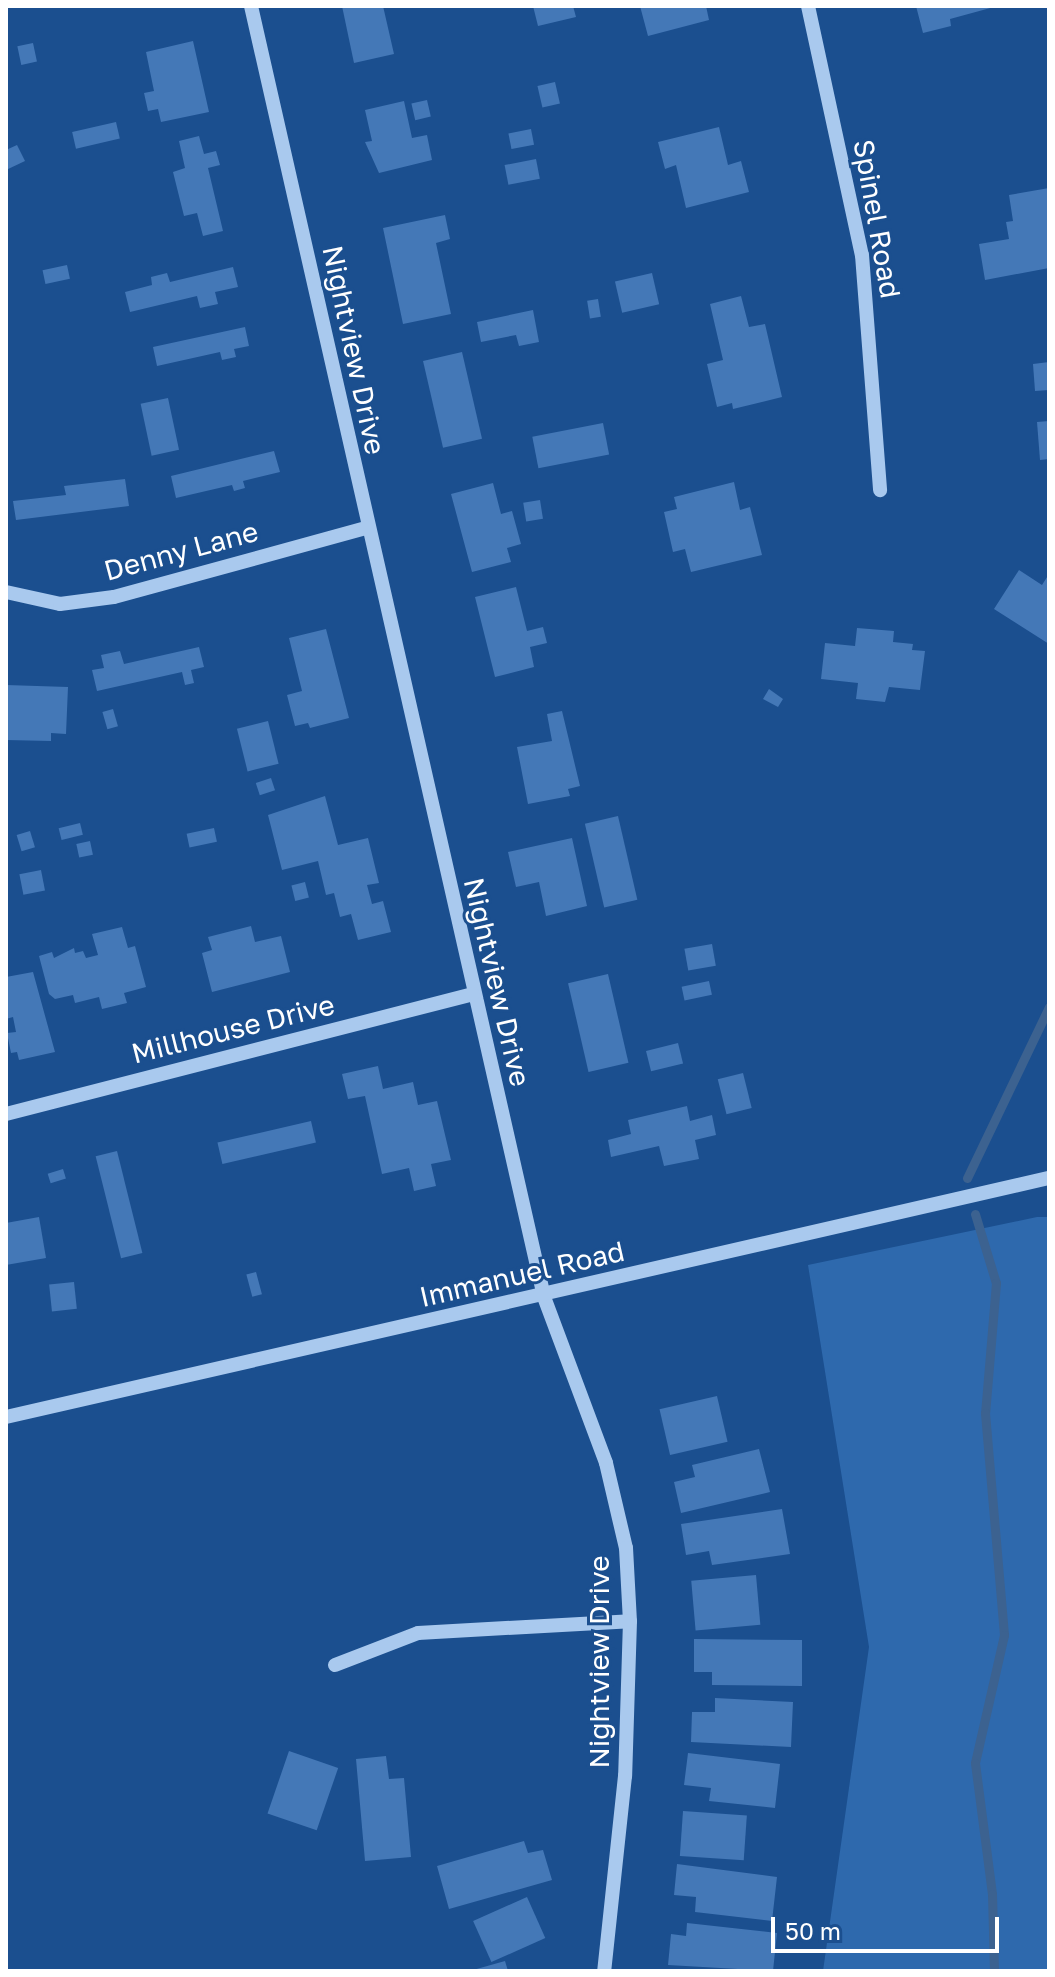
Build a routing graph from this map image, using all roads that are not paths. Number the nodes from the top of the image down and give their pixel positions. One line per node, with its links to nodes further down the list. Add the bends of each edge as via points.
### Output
1 (251, 6): 4 (street, Nightview Drive)
2 (808, 6): 3 (street, Spinel Road, via 862,255)
3 (880, 490)
4 (367, 528): 5 (street, Denny Lane, via 114,597 60,604); 6 (street, Nightview Drive)
5 (6, 592)
6 (473, 994): 7 (street, Millhouse Drive); 9 (street, Nightview Drive)
7 (6, 1114)
8 (1049, 1178): 9 (street, Immanuel Road)
9 (544, 1297): 10 (street, Immanuel Road); 11 (street, Nightview Drive, via 606,1463 626,1548)
10 (6, 1417)
11 (630, 1621): 12 (street, via 418,1633); 13 (street, Nightview Drive, via 625,1776)
12 (335, 1665)
13 (604, 1971)

